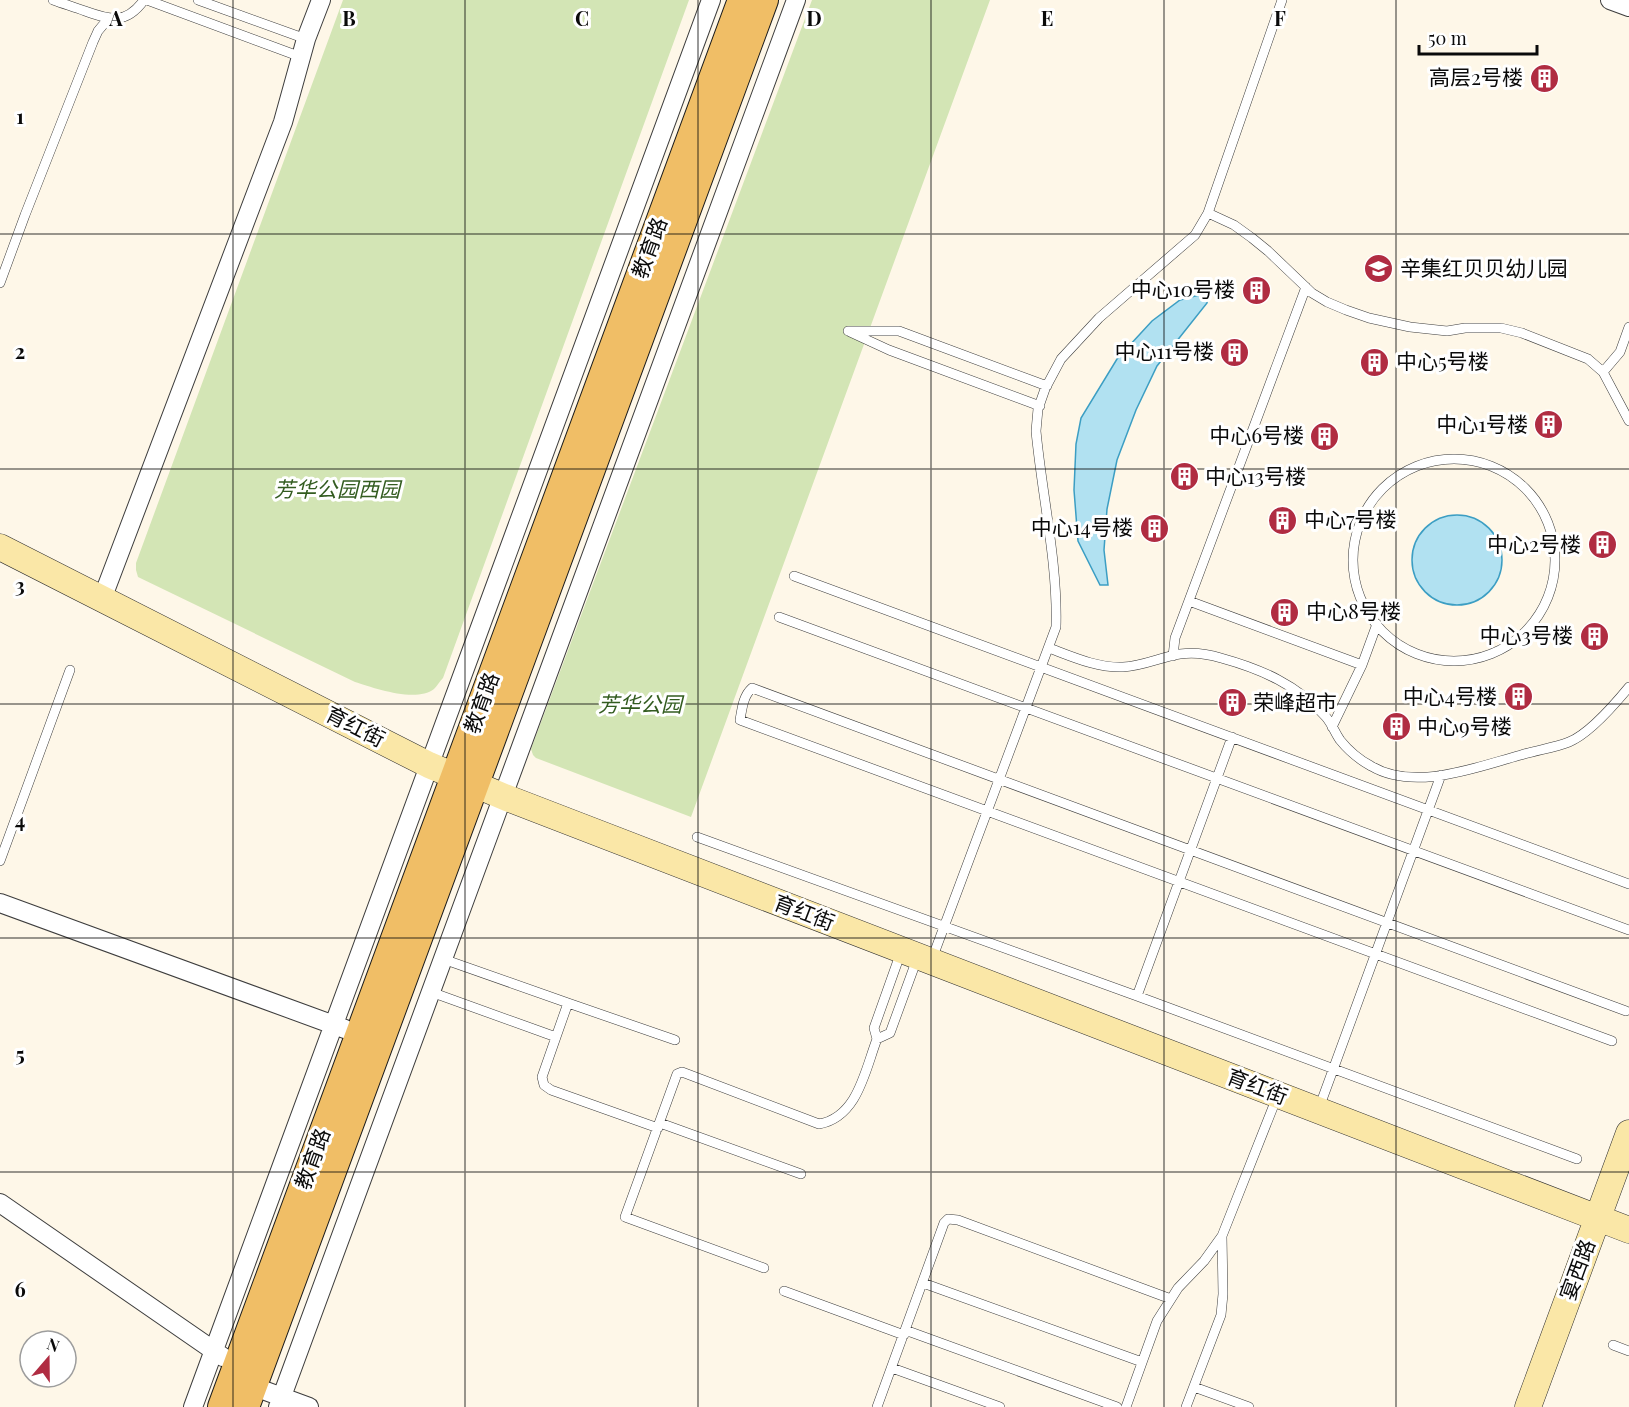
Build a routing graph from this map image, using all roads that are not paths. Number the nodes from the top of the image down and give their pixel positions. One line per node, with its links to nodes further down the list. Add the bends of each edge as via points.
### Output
1 (54, 0): 12 (lane)
2 (145, 0): 12 (lane, via 120,19); 14 (lane)
3 (198, 0): 13 (lane)
4 (321, 0): 13 (street)
5 (711, 0): 38 (street)
6 (741, 0): 38 (main road, 教育路)
7 (764, 0): 38 (main road, 教育路)
8 (796, 0): 42 (street)
9 (1282, 0): 15 (lane)
10 (1610, 0): 11 (street)
11 (1629, 7)
12 (108, 19): 16 (lane, via 93,42)
13 (306, 39): 14 (street)
14 (301, 57): 25 (street, via 283,122)
15 (1208, 213): 17 (lane, via 1252,238); 20 (lane, via 1195,236 1076,341)
16 (0, 283)
17 (1306, 287): 19 (lane, via 1346,310 1400,325 1447,332 1501,328 1522,333 1588,359); 26 (lane)
18 (1629, 327): 19 (lane, via 1620,352)
19 (1603, 372): 22 (lane)
20 (1047, 386): 21 (lane); 21 (lane, via 899,331 848,331)
21 (1040, 406): 29 (lane, via 1036,431 1056,611)
22 (1629, 421)
23 (0, 547): 25 (street, 育红街)
24 (794, 576): 32 (lane)
25 (102, 599): 38 (street, 育红街)
26 (1189, 602): 30 (lane, via 1175,638); 31 (lane)
27 (778, 617): 35 (lane)
28 (1377, 624): 28 (lane, via 1357,590 1353,558 1362,519 1385,486 1412,468 1442,459 1458,459 1503,471 1528,490 1545,515 1555,544 1552,588 1529,629 1503,649 1456,661 1409,650); 31 (lane)
29 (1049, 648): 30 (lane, via 1107,667); 32 (lane)
30 (1173, 656): 36 (lane, via 1205,654 1262,672 1300,692)
31 (1362, 665): 36 (lane)
32 (1042, 667): 35 (lane); 37 (lane)
33 (70, 670): 48 (lane)
34 (1629, 687): 39 (lane, via 1592,727 1570,742)
35 (1026, 708): 40 (lane); 41 (lane)
36 (1332, 727): 39 (lane, via 1352,753 1380,771 1397,776)
37 (1232, 737): 40 (lane); 43 (lane)
38 (453, 775): 42 (street, 育红街); 62 (main road, 教育路); 88 (main road, 教育路)
39 (1441, 775): 43 (lane)
40 (1217, 778): 46 (lane); 47 (lane)
41 (999, 780): 44 (lane); 44 (lane, via 752,688 742,703 740,720); 46 (lane)
42 (503, 796): 56 (street, 育红街); 57 (street)
43 (1428, 810): 47 (lane); 50 (lane)
44 (987, 811): 49 (lane); 53 (lane)
45 (697, 837): 53 (lane)
46 (1191, 850): 49 (lane); 52 (lane)
47 (1413, 851): 52 (lane); 54 (lane)
48 (0, 861)
49 (1179, 882): 55 (lane); 59 (lane)
50 (1629, 884)
51 (0, 903): 62 (street)
52 (1387, 923): 55 (lane); 61 (lane)
53 (944, 926): 56 (lane); 59 (lane)
54 (1629, 930)
55 (1376, 954): 66 (lane); 67 (lane)
56 (917, 956): 64 (lane, via 874,1028); 64 (lane, via 890,1033); 68 (street, 育红街)
57 (443, 959): 58 (street); 60 (lane)
58 (431, 992): 63 (lane); 90 (street)
59 (1137, 996): 67 (lane)
60 (568, 1003): 63 (lane); 65 (lane)
61 (1626, 1011)
62 (347, 1029): 84 (street); 88 (main road, 教育路)
63 (556, 1037): 70 (lane, via 542,1077 544,1085)
64 (877, 1038): 70 (lane, via 849,1108 830,1122 819,1124 682,1072 677,1074)
65 (675, 1040)
66 (1612, 1041)
67 (1334, 1069): 69 (lane); 72 (lane)
68 (1278, 1095): 69 (street, 育红街); 77 (lane)
69 (1318, 1110): 75 (street, 育红街)
70 (659, 1126): 73 (lane); 78 (lane, via 625,1217)
71 (1629, 1132): 75 (street, 宴西路)
72 (1577, 1159)
73 (801, 1174)
74 (0, 1203): 84 (street)
75 (1598, 1218): 76 (street, 育红街); 100 (street, 宴西路)
76 (1629, 1230)
77 (1222, 1236): 81 (lane); 89 (lane, via 1221,1315)
78 (764, 1268)
79 (923, 1282): 81 (lane, via 948,1219); 82 (lane); 86 (lane)
80 (784, 1291): 82 (lane)
81 (1171, 1299): 86 (lane, via 1157,1321)
82 (904, 1332): 87 (lane); 96 (lane)
83 (1614, 1345): 85 (lane)
84 (214, 1351): 88 (street); 91 (street)
85 (1629, 1351)
86 (1142, 1362): 97 (lane)
87 (892, 1368): 94 (lane); 95 (lane)
88 (245, 1387): 90 (street); 92 (main road, 教育路)
89 (1194, 1387): 98 (lane); 99 (lane)
90 (280, 1402): 93 (street)
91 (193, 1407)
92 (222, 1407)
93 (309, 1407)
94 (878, 1407)
95 (1000, 1407)
96 (1117, 1407)
97 (1126, 1407)
98 (1186, 1407)
99 (1249, 1407)
100 (1528, 1407)

